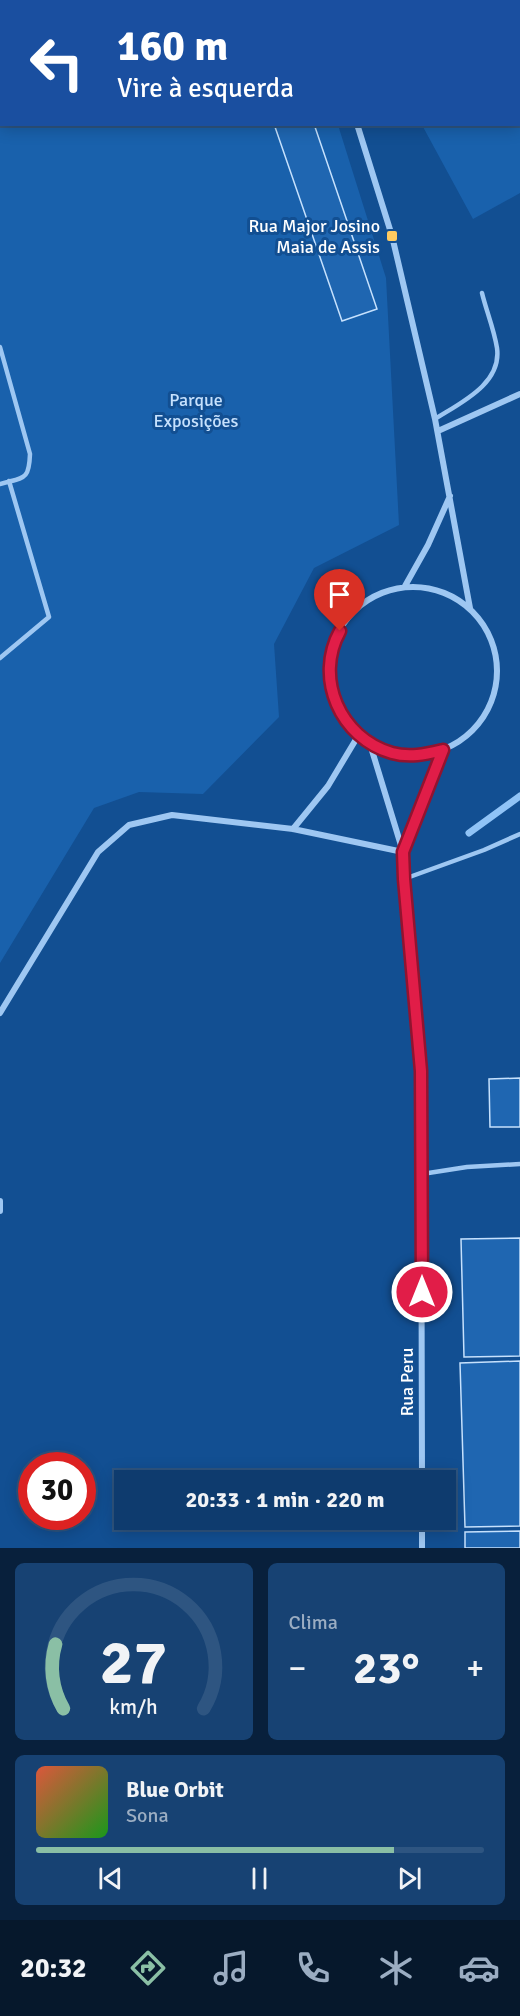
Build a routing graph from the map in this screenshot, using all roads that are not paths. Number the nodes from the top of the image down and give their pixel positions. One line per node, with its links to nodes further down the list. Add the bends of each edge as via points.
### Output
1 (358, 126): 5 (street, via 392,236)
2 (482, 293): 5 (lane, via 497,349 495,368 471,396)
3 (0, 347): 7 (lane, via 30,453 25,476)
4 (520, 394): 6 (street)
5 (435, 419): 6 (street)
6 (438, 430): 9 (street)
7 (9, 481): 8 (lane); 12 (lane, via 49,617)
8 (0, 484)
9 (450, 496): 10 (street); 11 (street)
10 (405, 586): 11 (street, via 440,590); 13 (street, via 373,596 348,616 332,645 329,678 338,710)
11 (470, 608): 15 (street, via 488,631 497,658 497,687 487,714 468,736)
12 (0, 658)
13 (358, 736): 14 (street); 16 (street, via 328,786)
14 (370, 744): 15 (street, via 393,754 419,756); 18 (street, Rua Peru)
15 (443, 750): 18 (street, Rua Peru)
16 (293, 829): 18 (street); 20 (street, via 172,816 129,825 98,852)
17 (520, 834): 19 (lane)
18 (403, 852): 19 (street, Rua Peru)
19 (404, 879): 22 (street, Rua Peru, via 421,1071)
20 (0, 1013)
21 (520, 1164): 22 (lane)
22 (422, 1174): 25 (street, Rua Peru)
23 (0, 1201): 24 (street)
24 (0, 1211)
25 (422, 1470)
26 (422, 1530): 27 (street)
27 (422, 1548)

